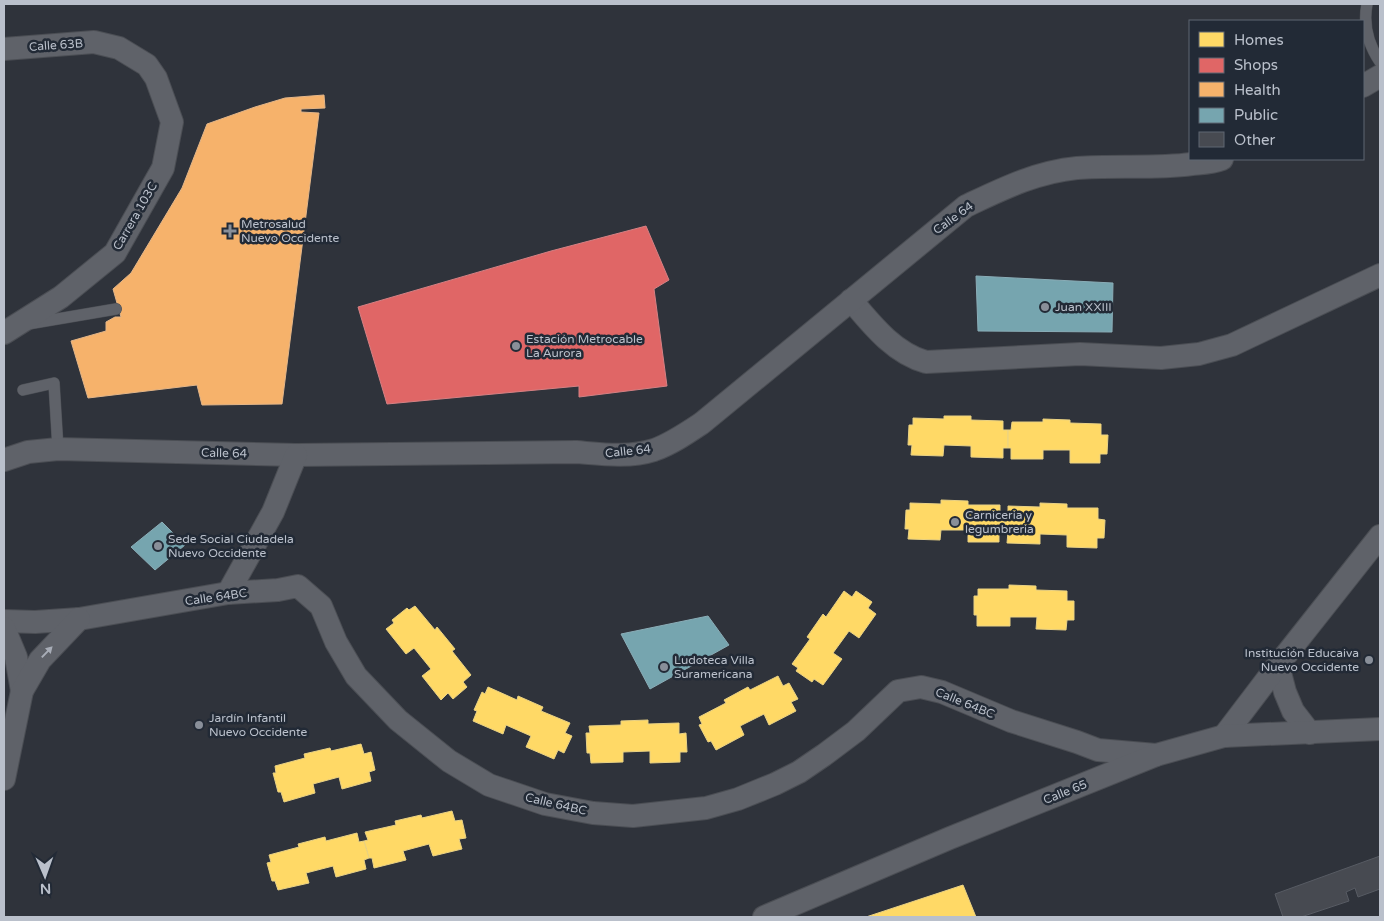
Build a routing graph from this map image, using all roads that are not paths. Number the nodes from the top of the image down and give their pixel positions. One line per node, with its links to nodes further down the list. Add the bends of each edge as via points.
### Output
1 (1367, 4): 3 (lane, via 1366,29)
2 (4, 49): 5 (street, Calle 63B, via 94,42 119,48 133,56 147,65)
3 (1380, 62)
4 (1380, 76): 6 (street)
5 (156, 78): 11 (street, Carrera 103C, via 172,122 163,168 116,253 61,297)
6 (1364, 85)
7 (1219, 160): 9 (street, Calle 64, via 1179,166 1077,168 1040,174 1003,188 966,206)
8 (1380, 276): 9 (street, via 1232,345 1199,354 1161,358 1080,354 926,362 913,359 878,332)
9 (851, 300): 14 (street, Calle 64, via 702,423 653,450 614,455 576,452)
10 (116, 308): 11 (lane)
11 (9, 330)
12 (23, 390): 13 (lane, via 54,383)
13 (58, 449): 14 (street, Calle 64); 15 (street, Calle 64, via 28,452)
14 (296, 454): 17 (street, via 274,512)
15 (4, 460)
16 (1380, 536): 21 (street)
17 (228, 593): 18 (street, Calle 64BC); 26 (street, Calle 64BC, via 298,586 320,606 356,676 398,720 449,761 490,785 545,804 592,813 633,816 706,808 738,799 800,772 856,731 898,691 921,687 1098,750)
18 (79, 619): 19 (street, Calle 64BC); 22 (street, one-way to 18, via 40,660)
19 (4, 621)
20 (4, 628): 22 (street, via 16,657)
21 (1278, 665): 24 (street, via 1293,711); 25 (street)
22 (22, 691): 27 (street)
23 (1380, 728): 24 (street, Calle 65)
24 (1310, 733): 25 (street, Calle 65)
25 (1224, 736): 26 (street, Calle 65)
26 (1156, 755): 28 (street, Calle 65)
27 (4, 779)
28 (764, 917)

